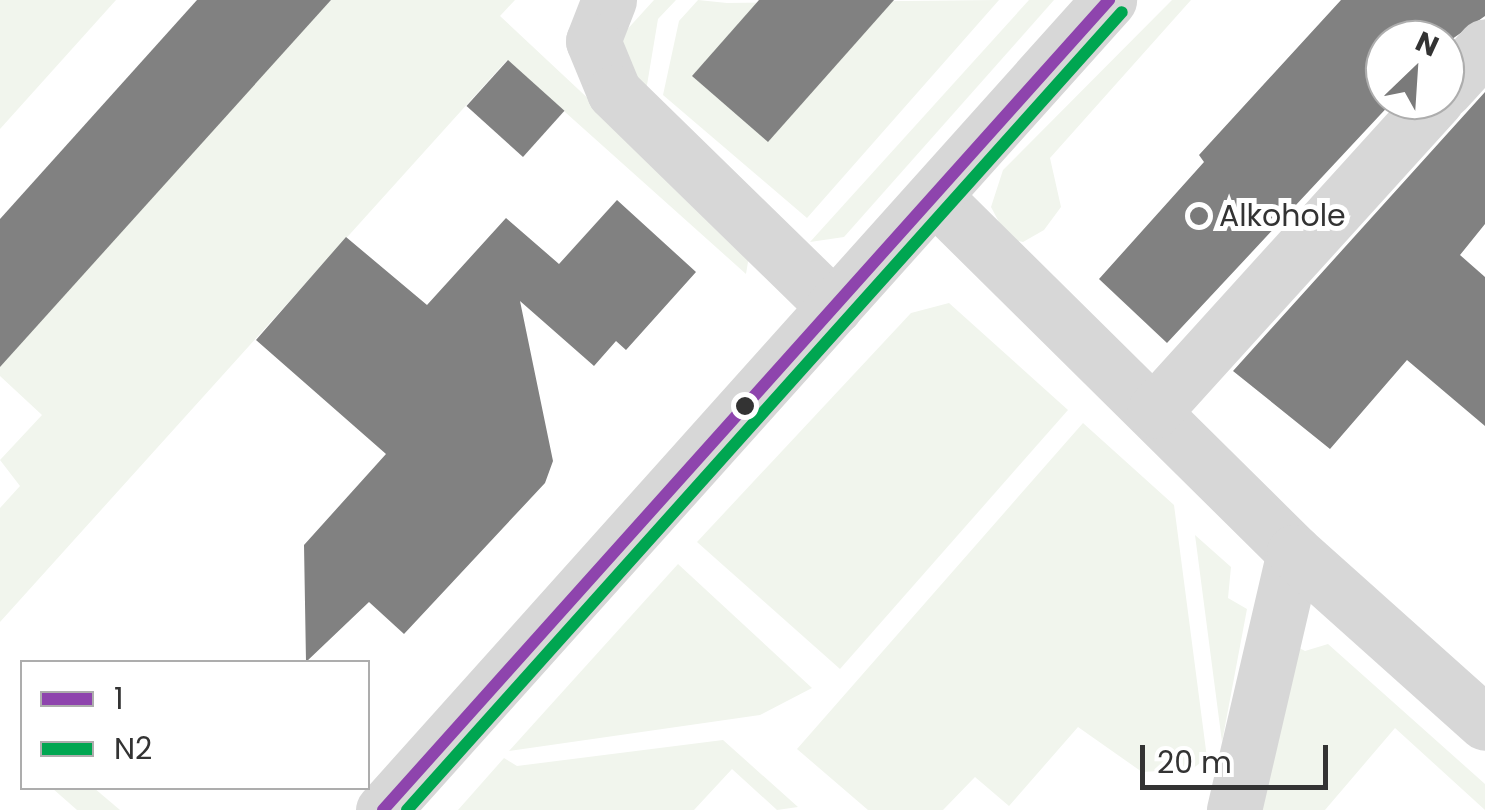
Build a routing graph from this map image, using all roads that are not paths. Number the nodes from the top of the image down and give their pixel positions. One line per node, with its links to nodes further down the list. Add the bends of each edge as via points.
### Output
1 (609, 0): 7 (street, via 593,41 614,92)
2 (1109, 0): 6 (street)
3 (1485, 46): 4 (street)
4 (1465, 68)
5 (1418, 120): 8 (street)
6 (934, 197): 7 (street); 8 (street)
7 (834, 307): 11 (street)
8 (1154, 411): 9 (street)
9 (1294, 552): 10 (street); 12 (street)
10 (1485, 723)
11 (383, 810)
12 (1234, 810)

